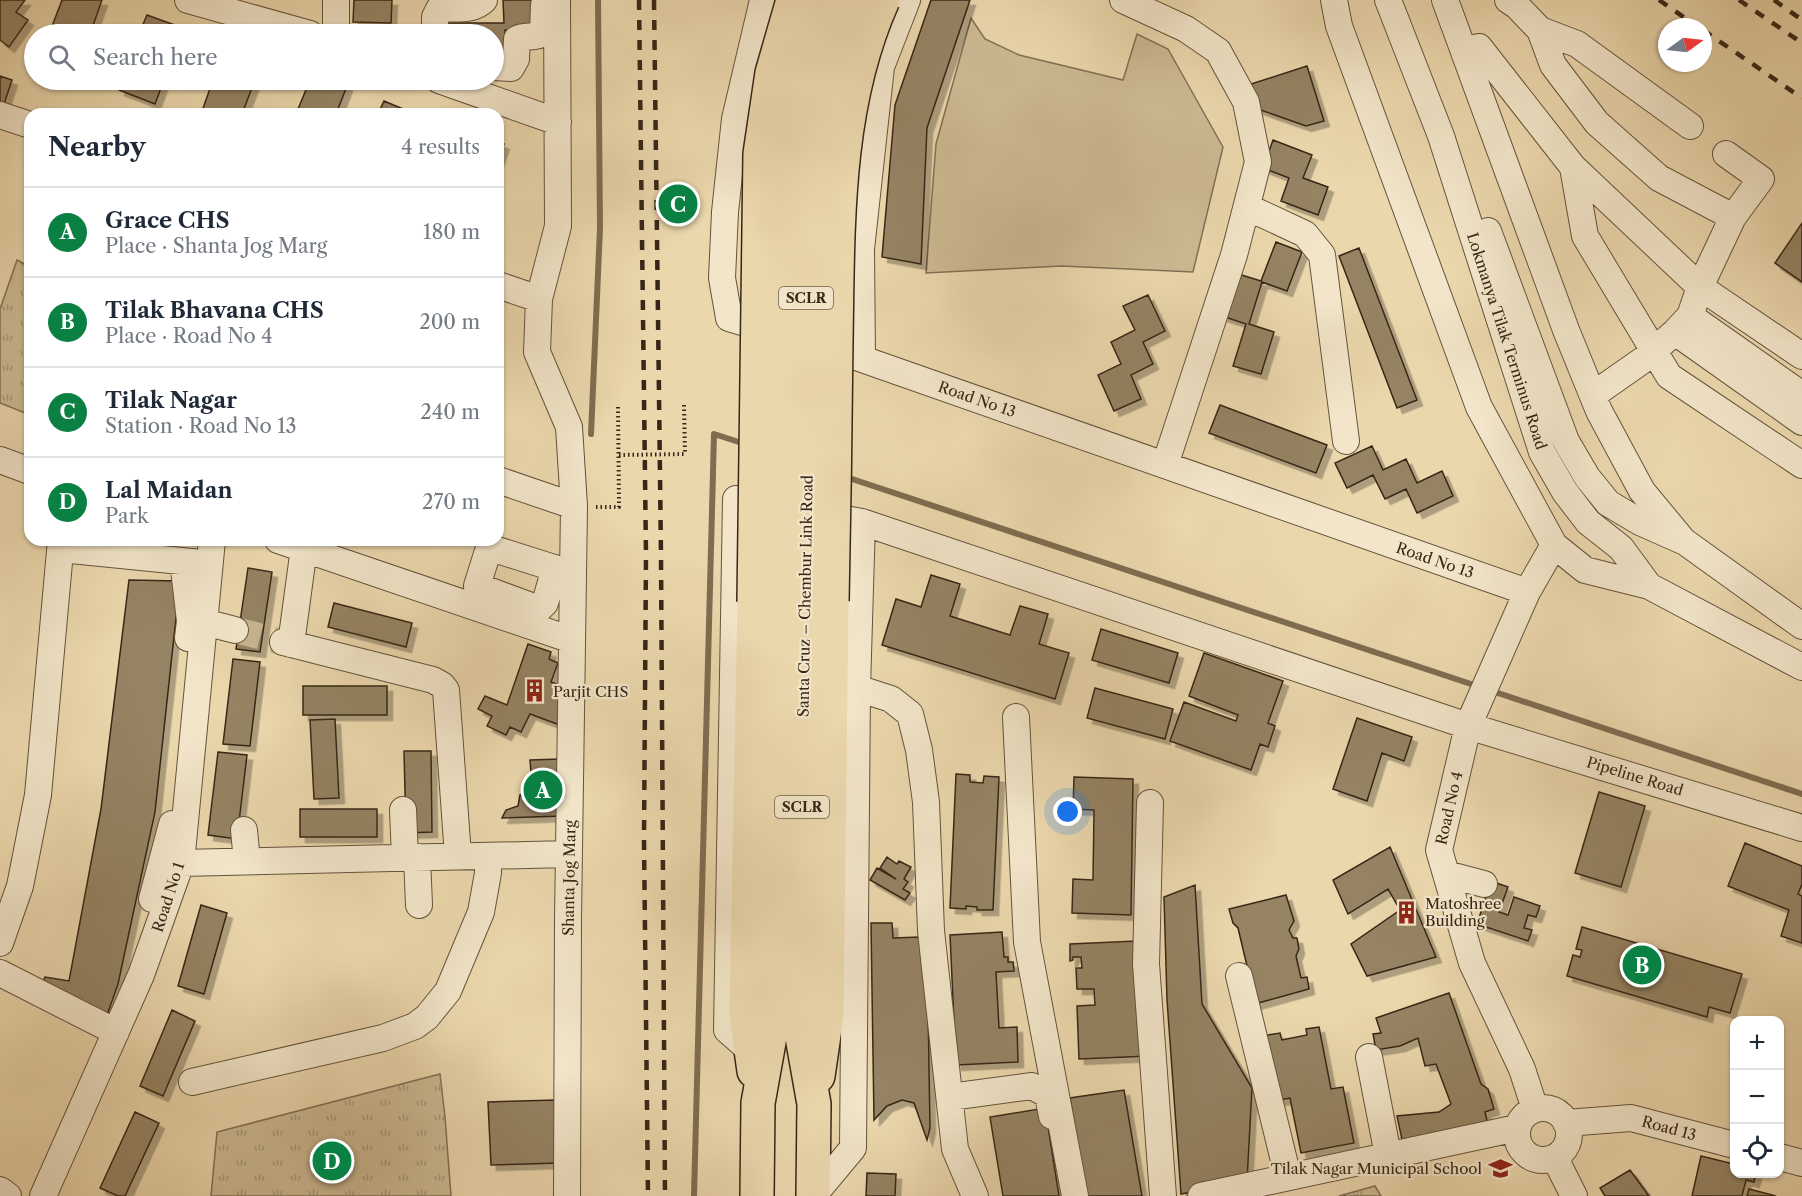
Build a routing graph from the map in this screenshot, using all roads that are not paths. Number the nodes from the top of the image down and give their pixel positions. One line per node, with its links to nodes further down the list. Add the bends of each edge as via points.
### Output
1 (336, 0): 18 (street)
2 (484, 0): 19 (street, via 471,8 439,9)
3 (763, 0): 38 (street, Road No 13, via 735,119 725,212 722,278 729,318)
4 (793, 0): 62 (highway, bridge, via 772,73 760,154)
5 (827, 0): 62 (highway, Santa Cruz – Chembur Link Road / SCLR, bridge, via 797,101 783,274)
6 (853, 0): 62 (highway, Santa Cruz – Chembur Link Road / SCLR, bridge, via 841,26 820,105 806,275)
7 (883, 0): 62 (highway, bridge, via 856,83 843,152 837,282)
8 (907, 0): 38 (street, via 881,67 861,249)
9 (1335, 0): 51 (street, via 1340,26 1479,407)
10 (1388, 0): 59 (street, Lokmanya Tilak Terminus Road, via 1441,136 1542,452 1588,522 1621,548)
11 (1403, 0): 50 (street, Lokmanya Tilak Terminus Road, via 1566,441 1608,503)
12 (1445, 0): 21 (street)
13 (1508, 0): 20 (street)
14 (1129, 1): 30 (street, via 1186,29 1218,51 1246,102 1258,162)
15 (202, 2): 17 (street)
16 (551, 3): 22 (street, via 543,33 517,39 516,59 511,68); 25 (street)
17 (276, 24)
18 (336, 24)
19 (435, 24)
20 (1539, 30): 27 (street, via 1577,44); 31 (street, via 1553,64 1597,123 1659,178)
21 (1464, 50): 29 (street, via 1479,47); 39 (street)
22 (504, 68)
23 (487, 90): 25 (street)
24 (0, 115): 26 (street)
25 (558, 122): 34 (street, via 558,226)
26 (24, 123)
27 (1689, 126)
28 (1726, 154): 31 (street, via 1761,179)
29 (1573, 166): 33 (street); 36 (street, via 1585,236)
30 (1247, 207): 42 (street, via 1305,234 1322,255); 44 (street)
31 (1733, 217): 33 (street)
32 (504, 287): 34 (street)
33 (1700, 287): 35 (street); 37 (street)
34 (539, 299): 48 (street, Shanta Jog Marg, via 537,352 569,427)
35 (1683, 324): 36 (street); 40 (street); 41 (street)
36 (1653, 352): 39 (street); 45 (street, via 1668,376)
37 (1802, 356)
38 (862, 358): 44 (street, Road No 13)
39 (1593, 395): 50 (street, via 1642,491)
40 (1802, 395)
41 (1802, 422)
42 (1346, 441)
43 (0, 460): 46 (street)
44 (1165, 465): 60 (street, Road No 13)
45 (1802, 465)
46 (24, 469)
47 (504, 482): 48 (street)
48 (574, 506): 58 (street, Shanta Jog Marg)
49 (862, 522): 68 (street); 70 (street, Pipeline Road); 88 (street, Pipeline Road, via 736,499 727,1030)
50 (1685, 542): 64 (street, Lokmanya Tilak Terminus Road)
51 (1554, 545): 59 (street, via 1585,570); 60 (street, Road No 4)
52 (61, 546): 84 (street, via 38,795 20,886)
53 (75, 546): 57 (street)
54 (298, 546): 55 (street)
55 (304, 548): 61 (street); 76 (street, via 287,643 433,681 446,690)
56 (211, 552): 57 (street); 63 (street, Road No 1)
57 (183, 561): 87 (street, via 190,621 171,830)
58 (564, 571): 61 (street, via 539,609); 61 (street, via 491,548); 66 (street, Shanta Jog Marg)
59 (1649, 586): 67 (street, Lokmanya Tilak Terminus Road)
60 (1527, 592): 70 (street, Road No 4)
61 (476, 596): 66 (street)
62 (793, 601): 88 (highway, via 746,1014); 92 (highway, Santa Cruz – Chembur Link Road / SCLR, via 774,1014); 107 (highway, Santa Cruz – Chembur Link Road / SCLR, via 798,1014 814,1104)
63 (204, 622): 65 (street); 77 (street, Road No 1)
64 (1802, 627)
65 (235, 630)
66 (572, 640): 75 (street, Shanta Jog Marg)
67 (1802, 667)
68 (857, 688): 91 (street, via 891,699 910,714 920,750 931,931); 107 (street, via 853,1149)
69 (1016, 717): 110 (street, via 1027,942)
70 (1471, 720): 73 (street, Pipeline Road); 81 (street, Road No 4, via 1439,850)
71 (1150, 803): 111 (street, via 1146,964)
72 (403, 810): 78 (street)
73 (1801, 825)
74 (244, 830): 80 (street)
75 (569, 854): 79 (street); 105 (street, Shanta Jog Marg)
76 (458, 856): 78 (street); 79 (street)
77 (181, 863): 80 (street); 87 (street, Road No 1, via 141,975)
78 (413, 863): 79 (street); 80 (street); 83 (street)
79 (488, 864): 90 (street, via 481,912 448,991 415,1026 383,1038)
80 (259, 869)
81 (1446, 874): 82 (street); 93 (street, Road No 4, via 1472,963 1522,1069)
82 (1484, 885)
83 (419, 904)
84 (0, 943)
85 (0, 973): 87 (street)
86 (1239, 976): 101 (street)
87 (111, 1029): 104 (street, Road No 1)
88 (751, 1051): 92 (highway)
89 (1369, 1057): 97 (street)
90 (192, 1082)
91 (950, 1097): 108 (street, via 955,1149); 109 (street, via 1032,1086 1048,1095)
92 (758, 1103): 106 (highway, Santa Cruz – Chembur Link Road / SCLR)
93 (1535, 1109): 94 (street, via 1553,1110); 95 (street, via 1527,1113)
94 (1566, 1123): 96 (street, Road 13, via 1631,1118); 98 (street, via 1569,1139)
95 (1517, 1128): 97 (street); 98 (street, via 1524,1153 1538,1160)
96 (1730, 1144)
97 (1388, 1155): 101 (street)
98 (1555, 1158): 113 (street)
99 (1784, 1158): 100 (street)
100 (1802, 1163)
101 (1287, 1177): 112 (street)
102 (0, 1190): 103 (street)
103 (8, 1196)
104 (43, 1196)
105 (567, 1196)
106 (757, 1196)
107 (813, 1196)
108 (975, 1196)
109 (1067, 1196)
110 (1075, 1196)
111 (1162, 1196)
112 (1201, 1196)
113 (1574, 1196)

